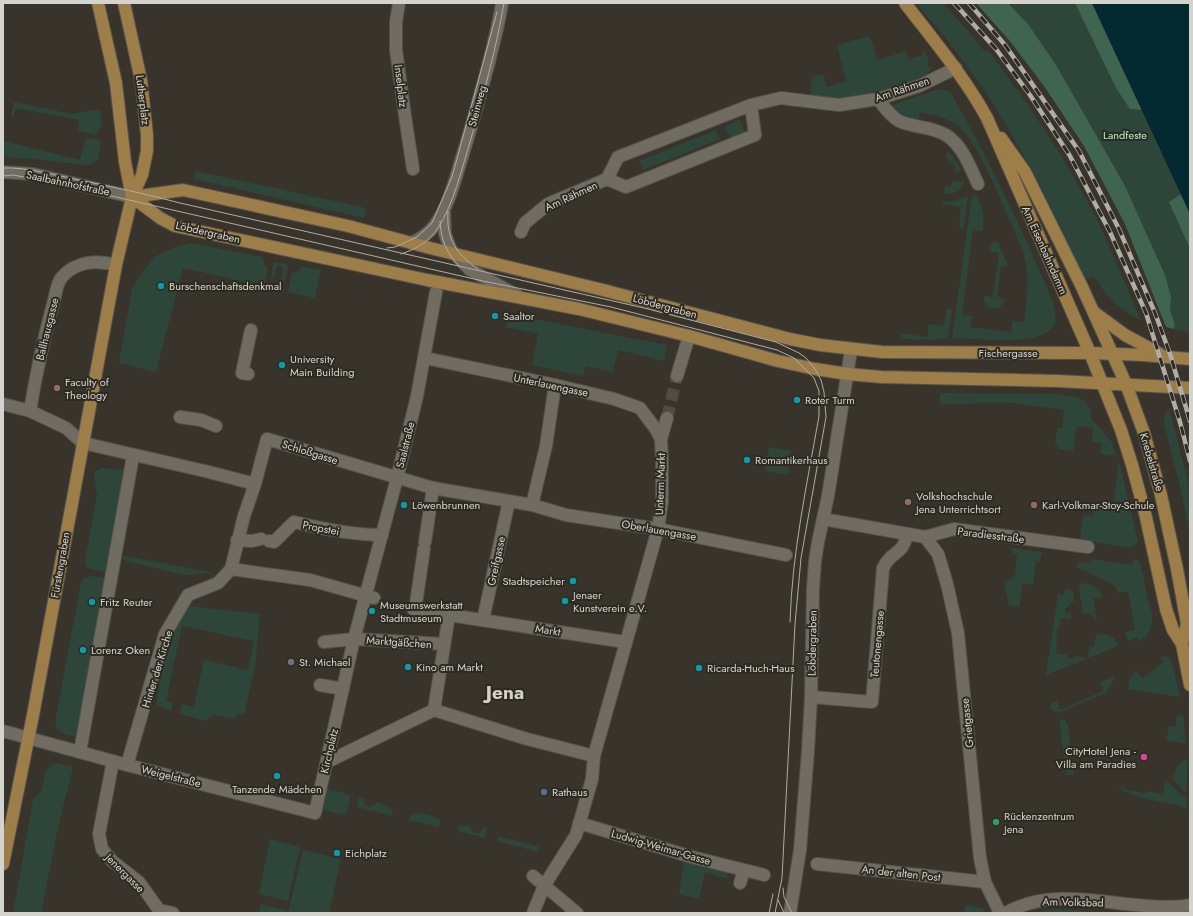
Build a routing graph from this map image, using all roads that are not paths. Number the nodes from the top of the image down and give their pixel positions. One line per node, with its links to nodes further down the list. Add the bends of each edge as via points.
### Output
1 (98, 3): 14 (main road, Lutherplatz, via 116,83 125,162)
2 (124, 3): 14 (main road, Lutherplatz, via 141,80 147,135 146,163)
3 (399, 3): 10 (street, Inselplatz, via 396,50)
4 (502, 3): 15 (street, Steinweg, via 474,118)
5 (905, 3): 6 (main road, Am Eisenbahndamm)
6 (956, 68): 7 (street, Am Rähmen, via 919,86); 9 (main road, Am Eisenbahndamm)
7 (878, 99): 8 (street, Am Rähmen, via 839,106 781,98); 13 (street, via 890,114 900,121 932,128 947,136 967,160)
8 (751, 105): 12 (street, Am Rähmen, via 618,157); 12 (street, Am Rähmen, via 754,136 626,187)
9 (987, 118): 22 (main road, Am Eisenbahndamm, via 1025,172); 26 (main road, Am Eisenbahndamm)
10 (413, 169)
11 (3, 172): 14 (street, Saalbahnhofstraße, via 33,174)
12 (607, 179): 16 (street, Am Rähmen, via 548,204 525,223)
13 (978, 184)
14 (132, 197): 17 (main road, Löbdergraben, via 183,190 348,226); 19 (main road, Lutherplatz); 21 (main road, Löbdergraben, via 175,226 406,276)
15 (445, 207): 17 (street, Steinweg, via 428,233); 18 (street, Steinweg, via 445,234)
16 (521, 232)
17 (411, 243): 18 (main road, Löbdergraben)
18 (455, 254): 21 (street, Löbdergraben, via 469,269); 25 (main road, Löbdergraben, via 790,339)
19 (116, 265): 39 (street, Ballhausgasse, via 86,263 72,268 61,278 45,334); 44 (main road, Fürstengraben)
20 (436, 292): 29 (street, Saalstraße)
21 (521, 297): 24 (main road, Löbdergraben)
22 (1092, 310): 27 (main road, Am Eisenbahndamm); 28 (main road, via 1125,335)
23 (251, 330): 31 (street, via 242,373)
24 (689, 336): 32 (main road, Löbdergraben, via 778,361); 33 (street)
25 (851, 350): 26 (main road, Fischergasse); 32 (street, Löbdergraben)
26 (1090, 353): 27 (main road, Fischergasse); 34 (main road, Am Eisenbahndamm)
27 (1113, 354): 28 (main road, Fischergasse); 35 (main road, Knebelstraße)
28 (1164, 357): 30 (main road, Fischergasse)
29 (425, 358): 36 (street, Unterlauengasse); 46 (street, Saalstraße)
30 (1190, 359)
31 (248, 374)
32 (848, 374): 34 (main road, via 896,378); 51 (street, Löbdergraben)
33 (677, 376)
34 (1102, 383): 35 (main road); 67 (main road, Knebelstraße, via 1132,464 1166,609 1173,630)
35 (1126, 384): 37 (main road); 67 (main road, Knebelstraße, via 1144,434 1159,488 1177,569 1187,624)
36 (554, 385): 43 (street, Unterlauengasse, via 640,408); 50 (street, via 546,446)
37 (1190, 388)
38 (3, 404): 39 (street)
39 (30, 411): 44 (street, via 66,428)
40 (180, 417): 42 (street, via 201,420)
41 (670, 421): 43 (street, Unterm Markt)
42 (216, 426)
43 (661, 439): 52 (street, Unterm Markt, via 662,502)
44 (83, 443): 45 (street); 74 (main road, Fürstengraben)
45 (133, 456): 47 (street); 75 (street)
46 (397, 478): 47 (street, Schloßgasse, via 267,439); 48 (street, Oberlauengasse); 54 (street, Saalstraße)
47 (255, 484): 56 (street, Schloßgasse)
48 (433, 488): 49 (street, Oberlauengasse); 61 (street, Markt, via 414,610)
49 (509, 501): 50 (street, Oberlauengasse); 62 (street, Greifgasse)
50 (532, 505): 52 (street, Oberlauengasse, via 566,515)
51 (823, 519): 53 (street, Paradiesstraße); 71 (street, Löbdergraben, via 813,589)
52 (658, 529): 58 (street, Oberlauengasse); 65 (street, Unterm Markt)
53 (907, 534): 55 (street, Paradiesstraße); 71 (street, Teutonengasse, via 905,545 883,568 872,702)
54 (382, 535): 56 (street, Propstei, via 327,530 294,522 274,542); 60 (street, Saalstraße)
55 (924, 537): 57 (street, Paradiesstraße, via 954,529); 87 (street, Grietgasse, via 938,554 958,633 980,858)
56 (238, 540): 59 (street, Schloßgasse)
57 (1088, 547)
58 (786, 555)
59 (231, 569): 60 (street, via 310,580); 79 (street, Hinter der Kirche, via 218,583 188,595 165,634)
60 (370, 597): 63 (street, Kirchplatz)
61 (449, 615): 62 (street, Markt); 66 (street)
62 (483, 620): 65 (street, Markt)
63 (354, 639): 64 (street); 66 (street, Marktgäßchen); 70 (street, Kirchplatz)
64 (324, 642)
65 (625, 642): 76 (street)
66 (444, 644): 72 (street)
67 (1182, 644): 69 (main road, Knebelstraße)
68 (320, 685): 70 (street)
69 (1190, 685)
70 (343, 689): 78 (street, Kirchplatz)
71 (810, 697): 95 (street, Löbdergraben, via 800,850)
72 (434, 710): 76 (street, via 527,739); 78 (street)
73 (3, 731): 74 (street, Weigelstraße)
74 (28, 738): 75 (street, Weigelstraße); 82 (main road, Fürstengraben)
75 (80, 752): 77 (street, Weigelstraße)
76 (594, 756): 81 (street, via 592,779)
77 (113, 762): 79 (street, Weigelstraße); 91 (street, Jenergasse, via 99,834 102,849 139,882)
78 (327, 762): 80 (street, Kirchplatz)
79 (126, 765): 80 (street, Weigelstraße)
80 (315, 813)
81 (579, 823): 84 (street, Ludwig-Weimar-Gasse); 89 (street, via 576,835)
82 (3, 864)
83 (817, 864): 87 (street, An der alten Post)
84 (744, 870): 85 (street, Ludwig-Weimar-Gasse); 88 (street)
85 (764, 875)
86 (534, 876): 89 (street)
87 (985, 882): 96 (street, Grietgasse)
88 (740, 883)
89 (544, 886): 93 (street); 94 (street)
90 (1190, 905): 97 (street, Am Volksbad, via 1159,907 1058,899 1032,902)
91 (157, 912): 92 (street, Jenergasse)
92 (173, 913)
93 (533, 913)
94 (577, 913)
95 (790, 913)
96 (1000, 913)
97 (1006, 913)

